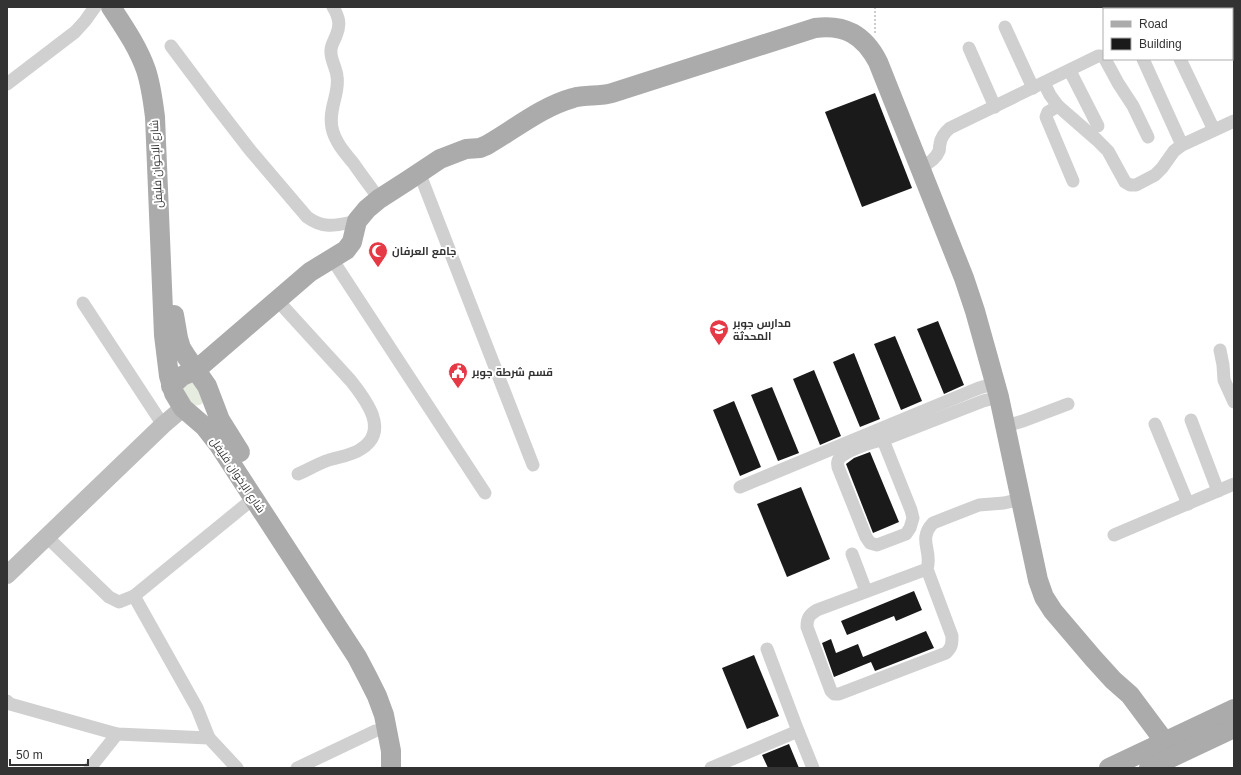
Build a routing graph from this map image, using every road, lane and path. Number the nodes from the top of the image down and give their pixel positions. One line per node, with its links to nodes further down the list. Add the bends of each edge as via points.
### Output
1 (94, 7): 15 (street, via 75,32)
2 (111, 7): 34 (main road, شارع الإخوان فليفل, via 137,49 147,71 152,94 164,335)
3 (127, 7): 33 (main road, شارع الإخوان فليفل, via 145,35 162,89 166,111 176,328 181,348)
4 (334, 7): 27 (street, via 339,22 331,54 338,83 331,112 332,127 338,142)
5 (875, 7): 9 (path)
6 (1005, 27): 16 (street)
7 (171, 46): 28 (street, via 245,144 307,217 319,224 331,226)
8 (969, 48): 18 (street)
9 (873, 52): 24 (main road); 25 (main road, via 866,43 848,30 826,26 815,28 612,93 568,100 535,115 487,145 446,156)
10 (1103, 57): 14 (street, via 1098,56)
11 (1106, 60): 22 (street)
12 (1142, 60): 23 (street)
13 (1180, 60): 21 (street)
14 (1070, 71): 16 (street); 20 (street)
15 (7, 84)
16 (1038, 86): 17 (street, via 1050,95); 18 (street)
17 (1058, 106): 23 (street, via 1103,145 1125,182 1130,185 1136,185 1155,175); 26 (street, via 1048,112 1046,117)
18 (995, 107): 24 (street, via 950,128 941,140 940,150 936,156)
19 (1234, 121): 21 (street)
20 (1098, 126)
21 (1214, 130): 23 (street)
22 (1148, 137)
23 (1182, 145)
24 (920, 168): 35 (main road, via 964,278)
25 (419, 172): 27 (main road); 45 (street)
26 (1073, 181)
27 (379, 199): 28 (main road)
28 (357, 221): 29 (main road, via 350,246)
29 (332, 259): 30 (main road, via 314,269); 50 (street)
30 (278, 301): 33 (main road); 46 (street, via 362,395 376,426 371,441 361,450)
31 (83, 303): 42 (street)
32 (1220, 350): 36 (street, via 1224,380)
33 (196, 370): 34 (main road, via 182,376); 37 (main road, شارع الإخوان فليفل, via 207,386)
34 (171, 386): 39 (main road, شارع الإخوان فليفل)
35 (998, 390): 43 (main road); 44 (street, via 983,401); 48 (street, via 979,388)
36 (1234, 402)
37 (214, 404): 39 (main road, via 203,412); 57 (main road, شارع الإخوان فليفل, via 224,428)
38 (1068, 404): 43 (street)
39 (186, 411): 42 (street); 51 (main road, شارع الإخوان فليفل, via 205,427)
40 (1191, 420): 49 (street)
41 (1155, 424): 53 (street)
42 (164, 425): 55 (street)
43 (1005, 426): 52 (main road)
44 (883, 440): 44 (street, via 842,455 838,460 838,467 866,537 870,543 878,545 906,534 912,518)
45 (533, 465)
46 (298, 474)
47 (1234, 484): 49 (street)
48 (740, 487)
49 (1218, 491): 53 (street)
50 (485, 493)
51 (254, 498): 57 (main road, شارع الإخوان فليفل); 61 (street)
52 (1021, 499): 58 (street, via 979,505 933,523 928,528 926,537 929,562); 70 (main road, via 1044,597 1092,658 1130,695)
53 (1188, 504): 54 (street)
54 (1114, 535)
55 (47, 536): 59 (street); 61 (street, via 109,597 119,602)
56 (852, 554): 60 (street)
57 (300, 558): 71 (main road, شارع الإخوان فليفل, via 384,685 400,727)
58 (927, 569): 60 (street); 60 (street, via 952,636 950,649 939,656 840,694 834,694 807,628 807,620 810,614 817,610)
59 (7, 574)
60 (866, 591)
61 (134, 596): 69 (street, via 197,708)
62 (767, 649): 67 (street)
63 (7, 701): 68 (street, via 10,704)
64 (1234, 709): 70 (main road)
65 (1234, 728): 78 (main road)
66 (375, 731): 74 (street)
67 (798, 731): 75 (street); 76 (street)
68 (117, 734): 69 (street); 72 (street)
69 (209, 738): 73 (street)
70 (1165, 742): 77 (main road)
71 (397, 759)
72 (90, 768)
73 (237, 768)
74 (298, 768)
75 (711, 768)
76 (814, 768)
77 (1109, 768)
78 (1149, 768)

